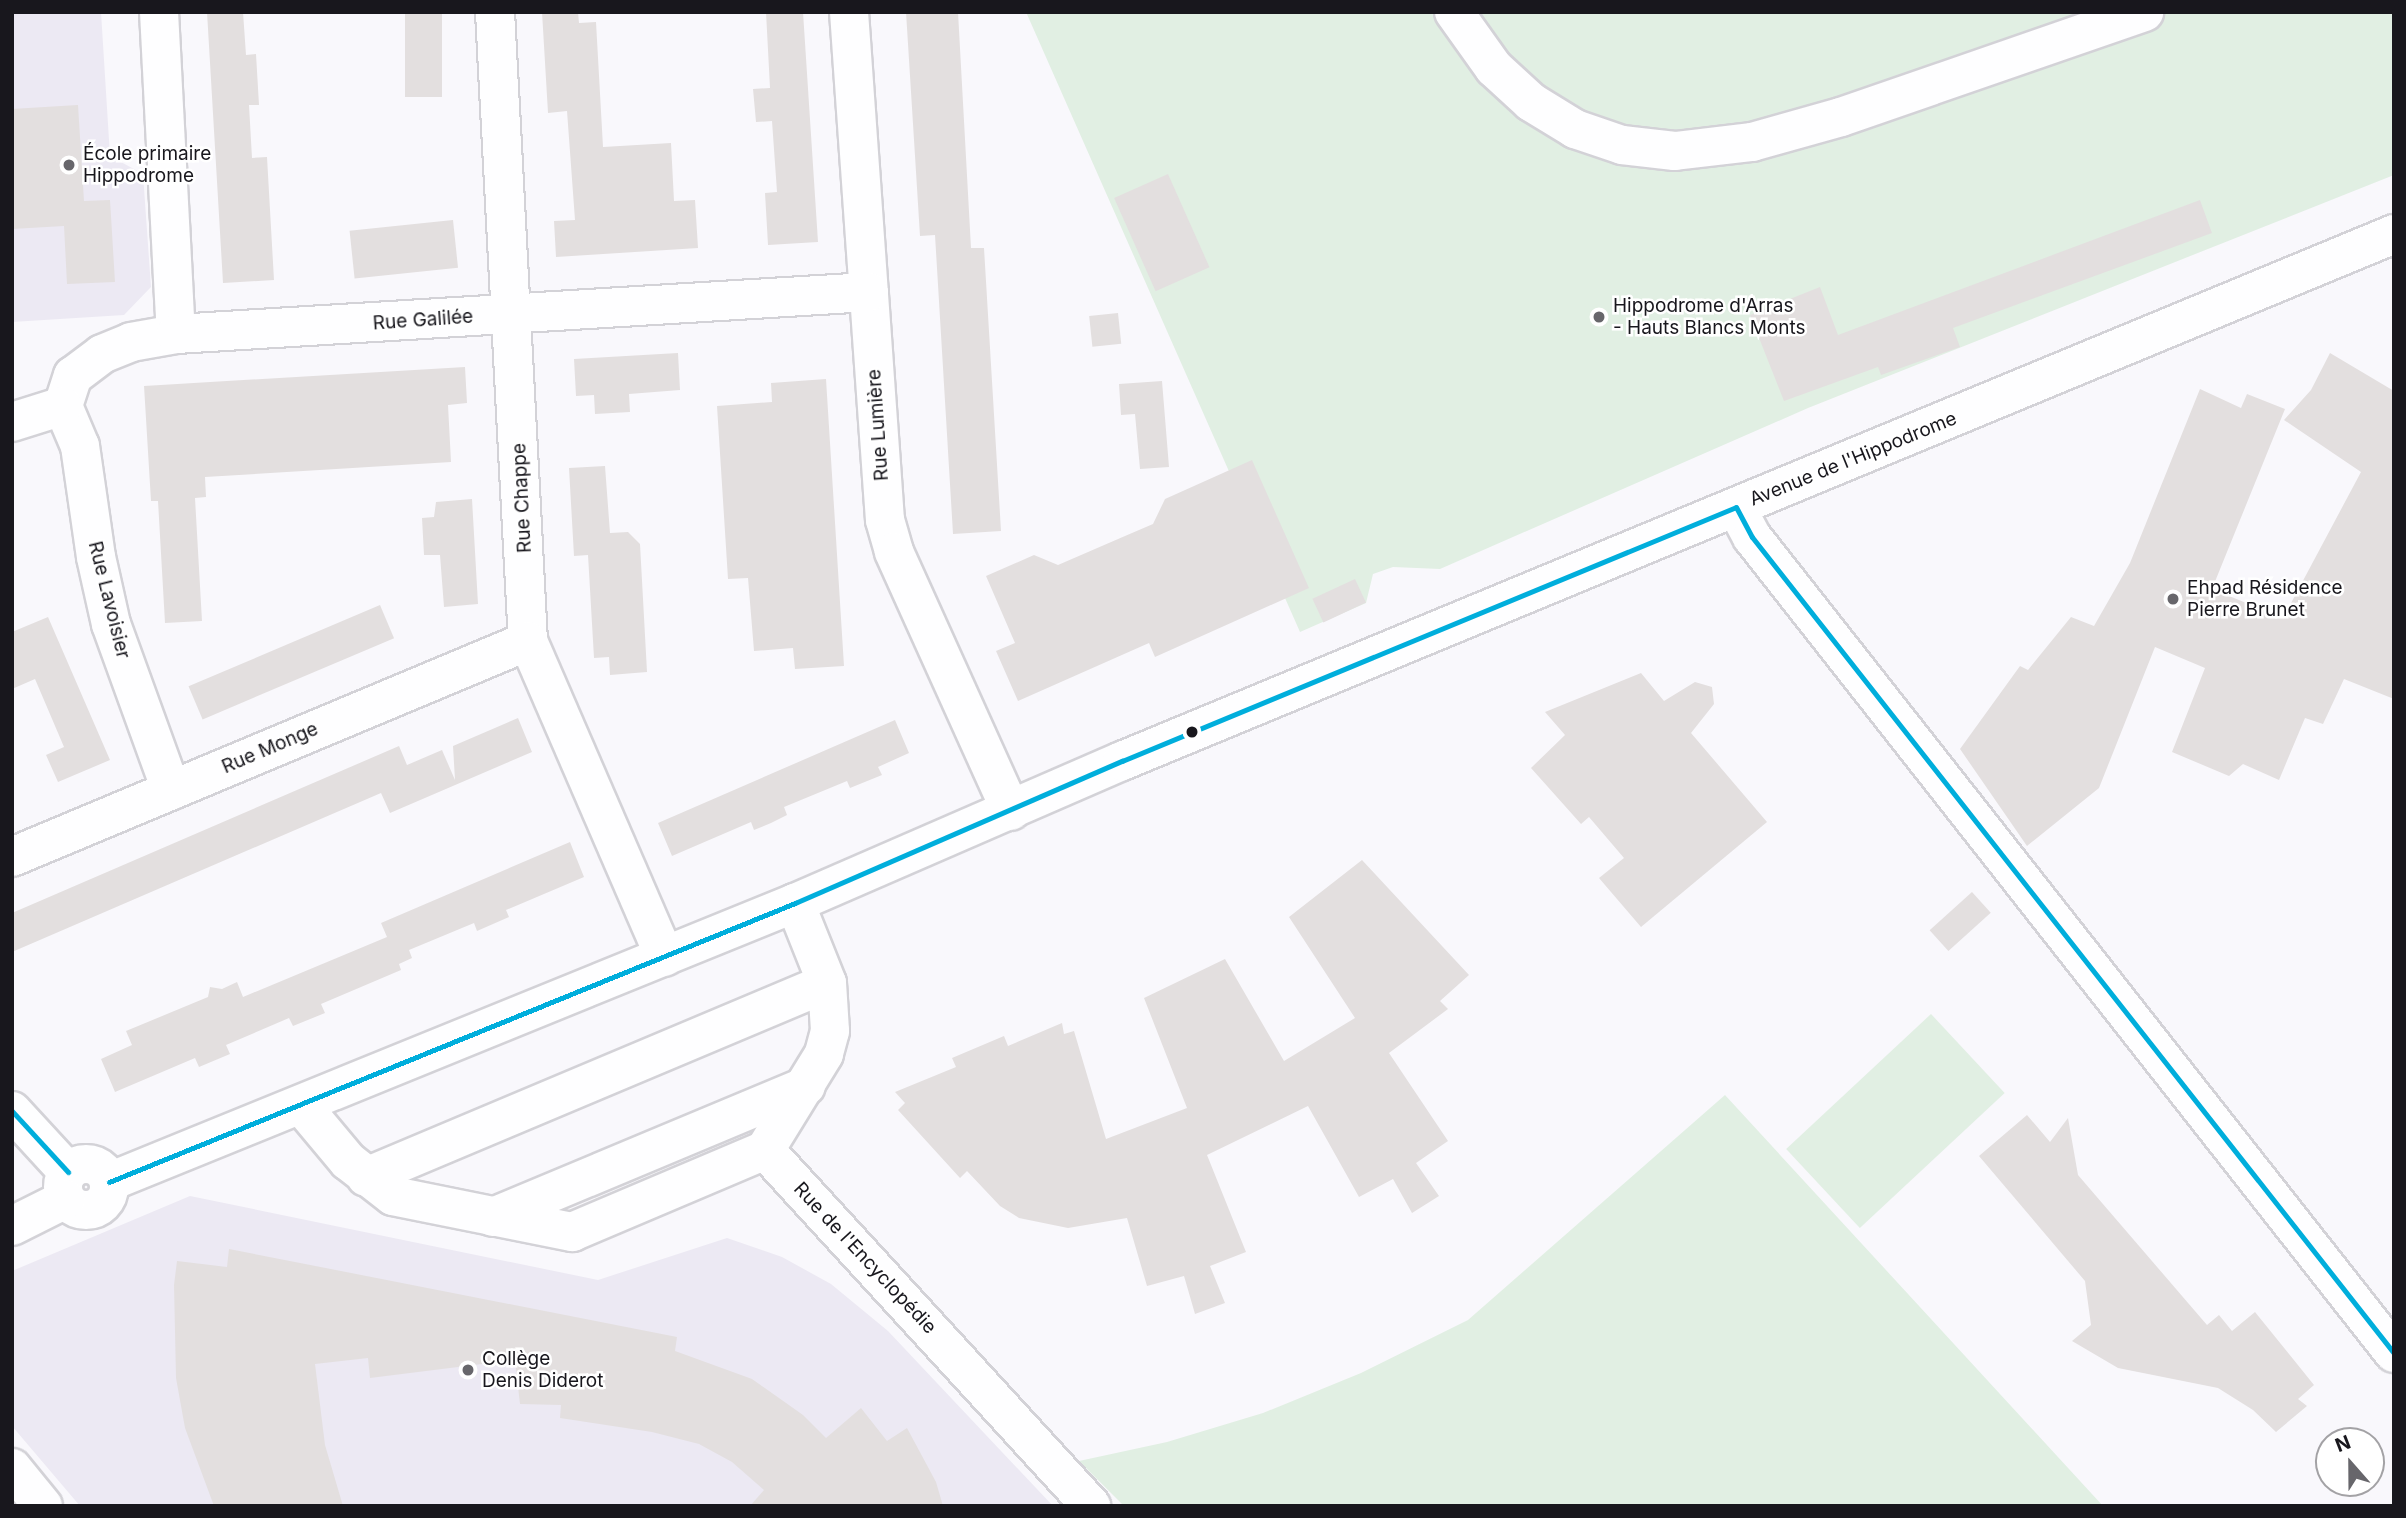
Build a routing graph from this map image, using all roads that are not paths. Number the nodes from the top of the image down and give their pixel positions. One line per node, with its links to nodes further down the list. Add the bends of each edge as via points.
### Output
1 (159, 12): 9 (street)
2 (495, 12): 8 (street, Rue Chappe)
3 (849, 12): 7 (street, Rue Lumière)
4 (1454, 12): 5 (street, via 1494,68 1531,102 1575,129 1622,145 1675,151 1752,142 1841,117)
5 (2144, 12)
6 (2394, 234): 12 (street, Avenue de l'Hippodrome)
7 (869, 292): 8 (street, Rue Galilée); 15 (street, Rue Lumière, via 885,520 891,542)
8 (509, 314): 9 (street, Rue Galilée); 13 (street, Rue Chappe, via 523,488)
9 (176, 334): 10 (street, Rue Galilée, via 131,342 102,354 72,376)
10 (63, 406): 11 (street); 14 (street, Rue Lavoisier, via 80,446 111,624)
11 (12, 422)
12 (1736, 507): 15 (street, Avenue de l'Hippodrome); 28 (street, via 1752,537)
13 (528, 641): 14 (street, Rue Monge); 18 (street, Rue Chappe)
14 (170, 790): 16 (street, Rue Monge)
15 (1011, 811): 17 (street, Avenue de l'Hippodrome)
16 (12, 857)
17 (795, 903): 18 (street, Avenue de l'Hippodrome); 19 (street)
18 (665, 957): 21 (street, Avenue de l'Hippodrome)
19 (827, 983): 20 (street, via 830,1031 824,1054); 24 (street)
20 (806, 1086): 23 (street); 26 (street)
21 (302, 1106): 24 (street); 25 (street, Avenue de l'Hippodrome, via 108,1182 92,1164)
22 (12, 1111): 25 (street)
23 (765, 1150): 26 (street, via 572,1232); 31 (street, Rue de l'Encyclopédie, via 773,1164 820,1205)
24 (366, 1177): 26 (street, via 393,1196)
25 (67, 1186): 27 (street)
26 (494, 1217)
27 (12, 1226)
28 (2394, 1353)
29 (12, 1468): 30 (street)
30 (43, 1506)
31 (1091, 1506)

